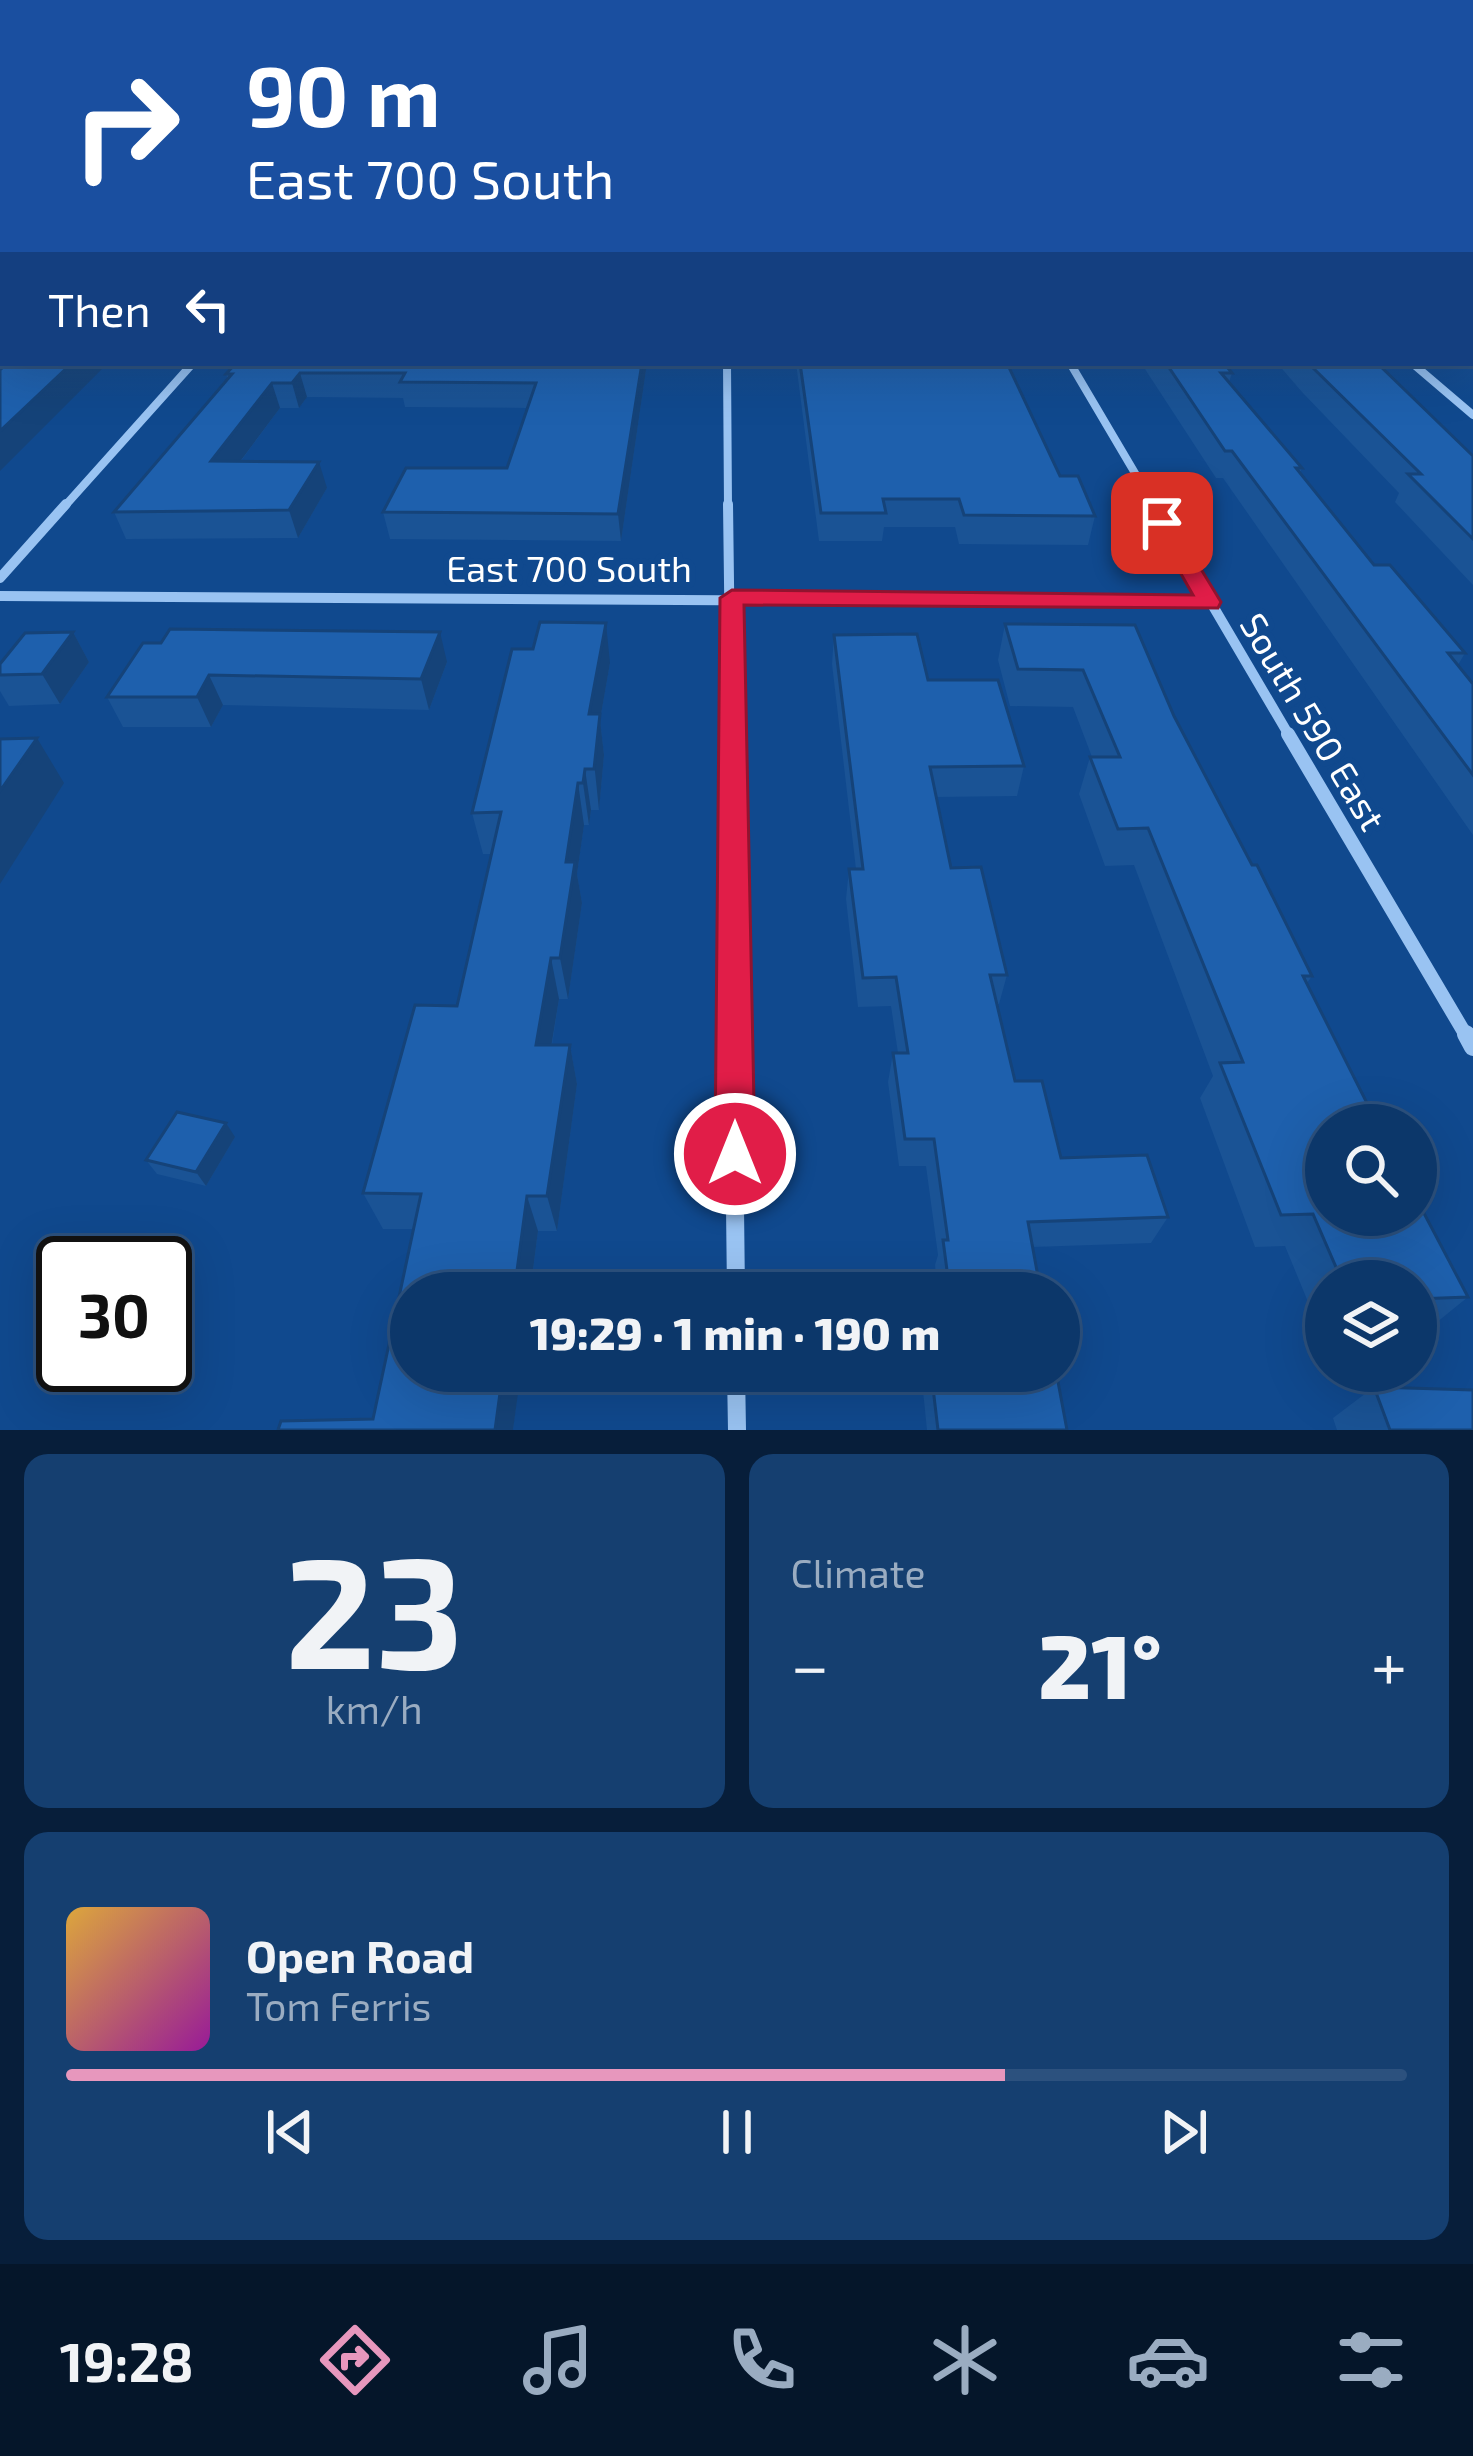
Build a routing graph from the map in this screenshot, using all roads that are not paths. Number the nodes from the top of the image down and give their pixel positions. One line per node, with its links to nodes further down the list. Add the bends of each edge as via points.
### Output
1 (190, 366): 6 (street)
2 (727, 366): 8 (street)
3 (1072, 366): 9 (street, South 590 East)
4 (1415, 366): 5 (street)
5 (1473, 416)
6 (0, 578)
7 (0, 596): 8 (street, East 700 South)
8 (732, 598): 9 (street, East 700 South); 11 (street)
9 (1209, 602): 10 (street, South 590 East)
10 (1473, 1047)
11 (736, 1272)
12 (736, 1392): 13 (street)
13 (737, 1430)

